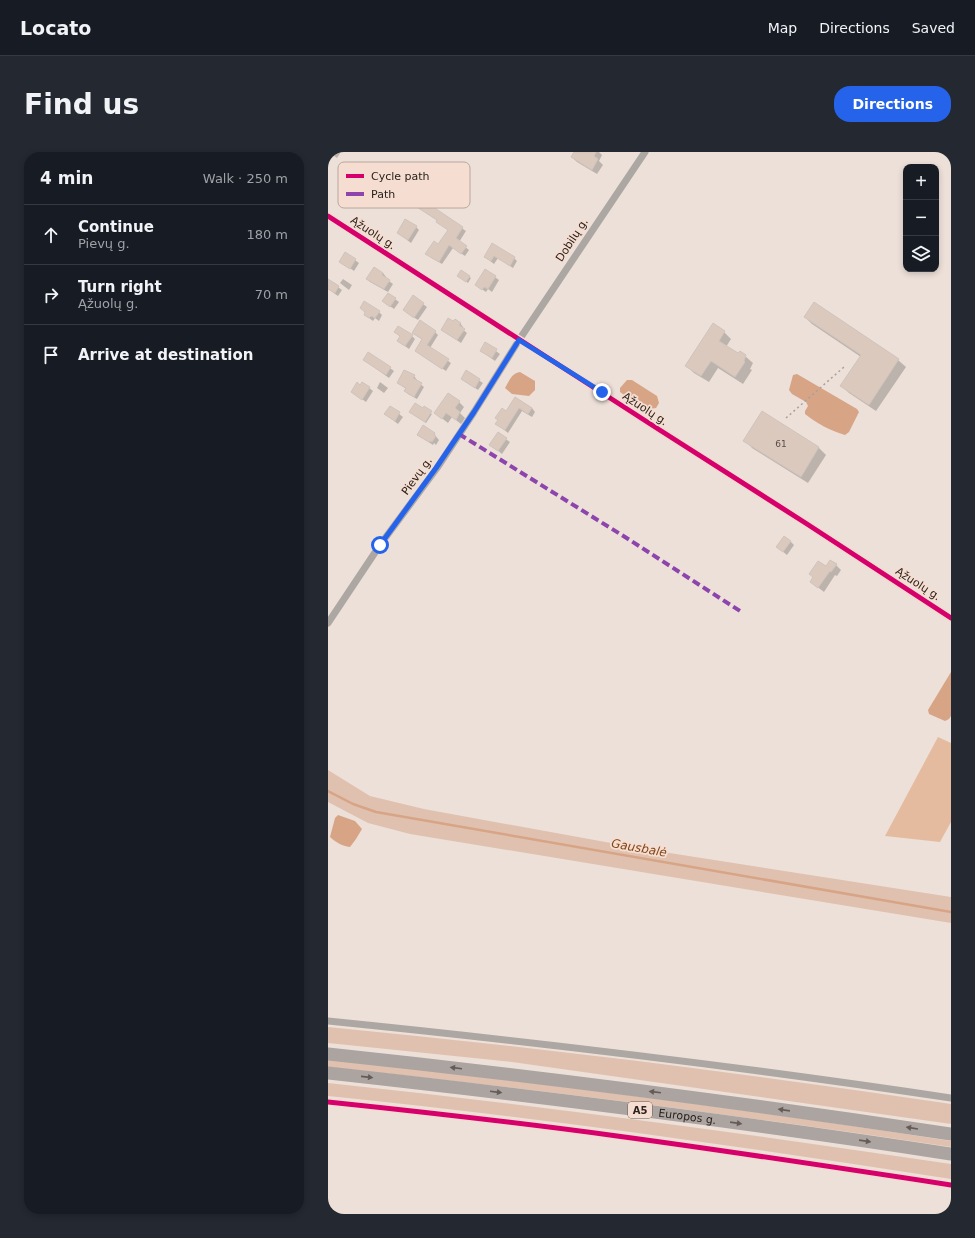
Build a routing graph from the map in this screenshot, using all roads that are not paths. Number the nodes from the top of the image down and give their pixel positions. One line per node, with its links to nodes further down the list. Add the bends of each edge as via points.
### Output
1 (645, 152): 3 (street, Dobilų g.)
2 (328, 216): 3 (street, Ąžuolų g.)
3 (519, 340): 4 (street, Ąžuolų g.); 5 (street, Pievų g., via 474,412)
4 (951, 618)
5 (328, 623)
6 (328, 1021): 9 (street, via 646,1057)
7 (328, 1054): 11 (highway, Europos g. / A5, one-way to 7, via 657,1092)
8 (328, 1073): 12 (highway, Europos g. / A5, one-way to 12, via 648,1111)
9 (951, 1098)
10 (328, 1102): 13 (street, via 608,1135)
11 (951, 1134)
12 (951, 1154)
13 (951, 1185)

